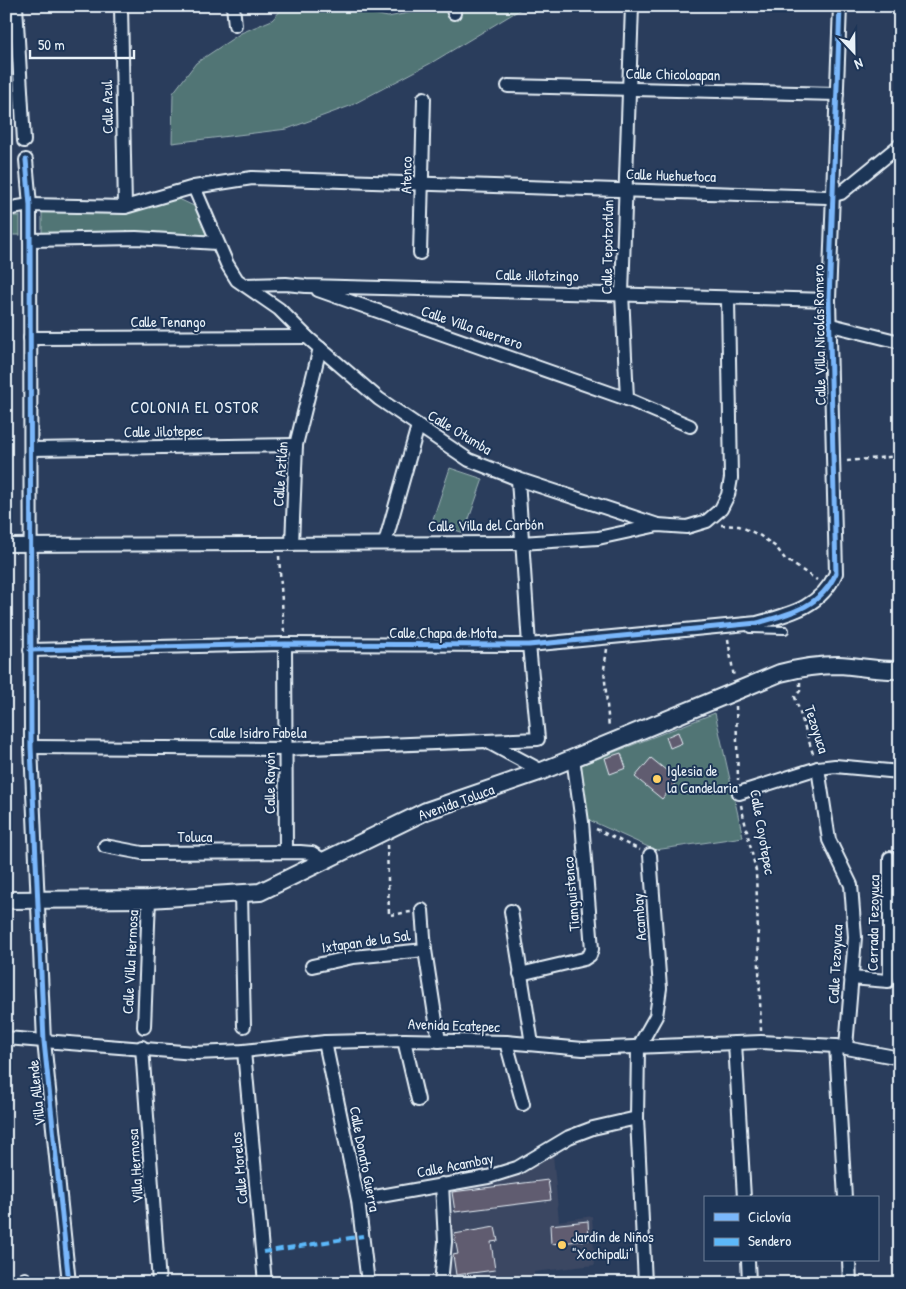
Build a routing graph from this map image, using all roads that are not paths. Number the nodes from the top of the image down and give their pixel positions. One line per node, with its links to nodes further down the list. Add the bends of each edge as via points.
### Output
1 (16, 6): 11 (street)
2 (121, 6): 19 (street, Calle Azul)
3 (233, 6): 6 (street)
4 (632, 6): 8 (street, Calle Tepotzotlán)
5 (840, 6): 9 (street, Calle Villa Nicolás Romero)
6 (235, 25)
7 (508, 86): 8 (street, Calle Chicoloapan)
8 (629, 89): 9 (street, Calle Chicoloapan); 16 (street, Calle Tepotzotlán)
9 (837, 94): 17 (street, Calle Villa Nicolás Romero)
10 (424, 98): 14 (street, Atenco)
11 (24, 141)
12 (900, 145): 17 (street, via 841,193)
13 (26, 160): 18 (street, Villa Allende)
14 (422, 184): 15 (street, Calle Huehuetoca, via 252,178); 16 (street, Calle Huehuetoca); 23 (street, Atenco)
15 (194, 187): 19 (street); 22 (street, Calle Otumba)
16 (625, 190): 17 (street, Calle Huehuetoca); 27 (street, Calle Tepotzotlán)
17 (831, 197): 29 (street, Calle Villa Nicolás Romero)
18 (30, 205): 19 (street); 20 (street); 21 (street, Villa Allende)
19 (125, 207)
20 (6, 209)
21 (30, 240): 22 (street, via 136,238); 33 (street, Villa Allende)
22 (217, 243): 25 (street, Calle Otumba, via 237,280)
23 (420, 252)
24 (286, 284): 25 (street, Calle Jilotzingo); 26 (street, Calle Jilotzingo); 30 (street, via 275,297)
25 (245, 285): 30 (street, Calle Otumba)
26 (306, 286): 27 (street, Calle Jilotzingo); 36 (street, Calle Villa Guerrero)
27 (622, 293): 28 (street, Calle Jilotzingo); 36 (street, Calle Tepotzotlán)
28 (728, 299): 29 (street, Calle Jilotzingo); 42 (street, Calle Villa del Carbón, via 731,478 728,495 721,510 707,521 687,527)
29 (828, 300): 31 (street, Calle Villa Nicolás Romero)
30 (279, 309): 32 (street, Calle Otumba)
31 (831, 325): 34 (street); 48 (street, Calle Villa Nicolás Romero)
32 (306, 336): 33 (street, Calle Tenango); 35 (street, Calle Otumba)
33 (30, 338): 40 (street, Villa Allende)
34 (900, 342)
35 (320, 348): 37 (street, Calle Otumba, via 379,399); 39 (street, Calle Aztlán)
36 (627, 400): 38 (street, Calle Villa Guerrero)
37 (418, 426): 41 (street, Calle Otumba, via 469,460); 44 (street)
38 (690, 426)
39 (296, 445): 40 (street, Calle Jilotepec); 45 (street, Calle Aztlán)
40 (30, 449): 47 (street, Villa Allende)
41 (518, 479): 42 (street, Calle Otumba); 43 (street)
42 (658, 525): 43 (street, Calle Villa del Carbón, via 598,538)
43 (521, 542): 44 (street, Calle Villa del Carbón); 52 (street)
44 (385, 543): 45 (street, Calle Villa del Carbón)
45 (292, 544): 47 (street, Calle Villa del Carbón)
46 (6, 545): 47 (street, Calle Villa del Carbón)
47 (32, 546): 53 (street, Villa Allende)
48 (836, 574): 49 (street, Calle Chapa de Mota, via 829,588 817,599 783,616)
49 (726, 628): 50 (lane); 52 (street, Calle Chapa de Mota)
50 (785, 630)
51 (285, 644): 52 (street, Calle Chapa de Mota); 53 (street, Calle Chapa de Mota); 57 (street, Calle Rayón)
52 (529, 645): 55 (street, Calle Isidro Fabela, via 538,739)
53 (30, 650): 56 (street, Villa Allende)
54 (900, 670): 58 (street, Avenida Toluca, via 838,666 801,668)
55 (486, 741): 57 (street, Calle Isidro Fabela); 60 (street)
56 (31, 747): 57 (street, Calle Isidro Fabela); 71 (street, Villa Allende)
57 (286, 749): 64 (street, Calle Rayón)
58 (574, 758): 60 (street, Avenida Toluca); 76 (street, Tianguistenco, via 592,948 584,959)
59 (818, 768): 61 (street, via 848,766); 62 (street); 77 (street, Calle Tezoyuca, via 829,840 851,885 855,937)
60 (542, 771): 67 (street, Avenida Toluca, via 426,811)
61 (900, 772)
62 (738, 793)
63 (105, 846): 64 (street, Toluca, via 142,853)
64 (286, 852): 67 (street, via 312,853)
65 (650, 855): 90 (street, Acambay, via 660,988 656,1016)
66 (890, 858): 77 (street, Cerrada Tezoyuca, via 890,976 888,981 882,982)
67 (324, 861): 68 (street, Avenida Toluca, via 269,888)
68 (241, 894): 69 (street, Avenida Toluca); 79 (street)
69 (149, 898): 71 (street, Avenida Toluca); 78 (street, Calle Villa Hermosa)
70 (6, 900): 71 (street, Avenida Toluca)
71 (39, 900): 82 (street, Villa Allende)
72 (422, 910): 74 (street)
73 (511, 911): 76 (street)
74 (425, 950): 75 (street, Ixtapan de la Sal, via 353,957); 83 (street)
75 (312, 966)
76 (520, 974): 87 (street)
77 (851, 978): 88 (street, Calle Tezoyuca)
78 (144, 1026)
79 (244, 1026)
80 (6, 1038): 82 (street, Avenida Ecatepec)
81 (404, 1040): 83 (street, Avenida Ecatepec); 84 (street, Avenida Ecatepec); 93 (street)
82 (44, 1041): 89 (street, Avenida Ecatepec); 102 (street, Villa Allende)
83 (439, 1041): 85 (street, Avenida Ecatepec)
84 (325, 1042): 91 (street, Avenida Ecatepec); 99 (street, Calle Donato Guerra)
85 (506, 1042): 87 (street, Avenida Ecatepec); 94 (street)
86 (735, 1043): 88 (street, Avenida Ecatepec); 90 (street, Avenida Ecatepec); 97 (street)
87 (532, 1044): 90 (street, Avenida Ecatepec, via 583,1049)
88 (841, 1046): 92 (street, Avenida Ecatepec); 98 (street, Calle Tezoyuca)
89 (142, 1047): 91 (street, Avenida Ecatepec, via 195,1053); 103 (street, Villa Hermosa)
90 (638, 1048): 95 (street)
91 (244, 1051): 104 (street, Calle Morelos)
92 (900, 1058)
93 (418, 1100)
94 (523, 1104)
95 (637, 1118): 96 (street, Calle Acambay, via 569,1137 517,1168 488,1177); 107 (street)
96 (442, 1184): 99 (street, Calle Acambay); 106 (street, via 445,1242)
97 (744, 1196)
98 (845, 1196)
99 (358, 1200): 105 (street, Calle Donato Guerra)
100 (748, 1262): 108 (street)
101 (849, 1262): 109 (street)
102 (69, 1283)
103 (159, 1283)
104 (265, 1283)
105 (368, 1283)
106 (441, 1283)
107 (646, 1283)
108 (749, 1283)
109 (850, 1283)

